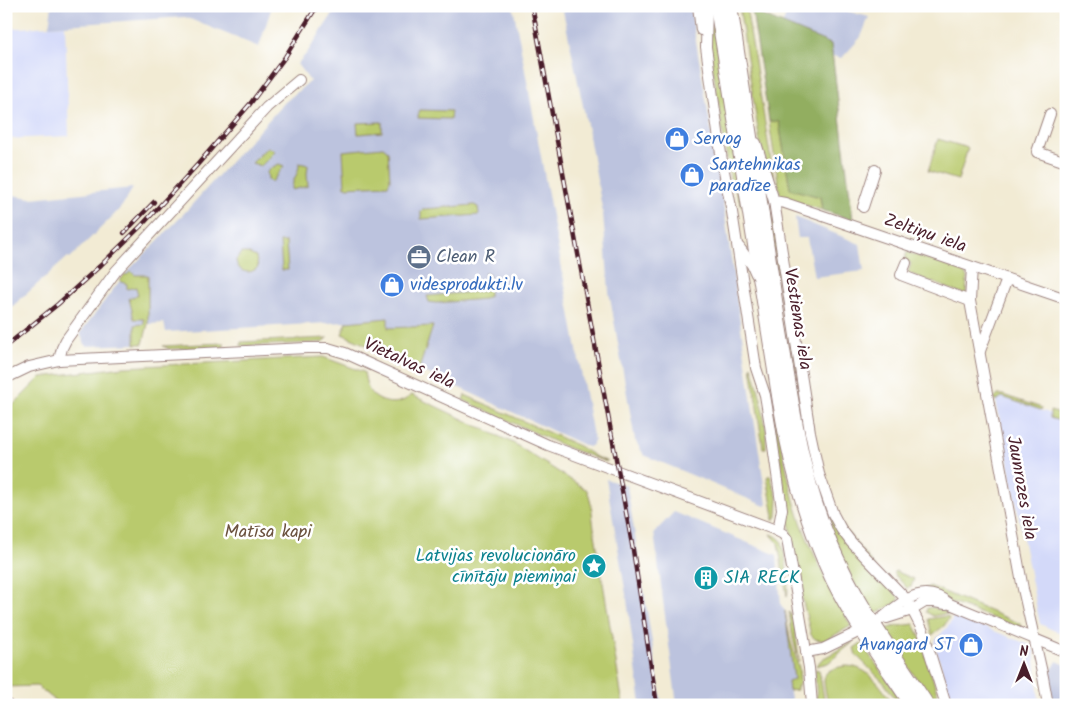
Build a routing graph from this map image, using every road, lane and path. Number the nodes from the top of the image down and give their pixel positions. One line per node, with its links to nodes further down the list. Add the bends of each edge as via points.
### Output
1 (698, 6): 5 (street, Vestienas iela)
2 (707, 6): 5 (street, Vestienas iela)
3 (717, 6): 17 (main road, Vestienas iela)
4 (730, 6): 8 (main road, Vestienas iela)
5 (706, 47): 13 (street, Vestienas iela)
6 (300, 80): 21 (street, via 267,108 116,271 66,340)
7 (1050, 114): 9 (street, via 1037,152)
8 (746, 115): 11 (street); 27 (main road, Vestienas iela, via 800,449 815,502 854,593)
9 (1066, 162)
10 (875, 170): 12 (street)
11 (774, 201): 15 (street, Zeltiņu iela); 24 (street, via 819,474 842,530)
12 (863, 207)
13 (737, 244): 17 (street, Vestienas iela); 23 (street, Vestienas iela, via 754,357 770,425 782,509)
14 (906, 264): 19 (street, via 901,275)
15 (972, 267): 16 (street, Zeltiņu iela); 19 (street, Jaunrozes iela)
16 (1007, 279): 18 (street, Zeltiņu iela); 20 (street)
17 (760, 283): 27 (main road, Vestienas iela, via 788,451 797,485 834,580)
18 (1066, 299)
19 (970, 302): 20 (street, Jaunrozes iela)
20 (980, 351): 28 (street, Jaunrozes iela)
21 (59, 360): 22 (street, Vietalvas iela, via 29,367); 23 (street, Vietalvas iela, via 333,349 548,445)
22 (6, 378)
23 (778, 531): 29 (street, via 787,539)
24 (907, 600): 25 (street, via 926,593 943,598); 26 (street); 26 (street, via 878,622)
25 (950, 604): 26 (street, via 930,602); 28 (street)
26 (912, 610): 34 (street)
27 (864, 629): 29 (street, via 823,649); 32 (main road); 33 (main road)
28 (1034, 639): 30 (street); 35 (street, Jaunrozes iela)
29 (806, 652): 31 (street)
30 (1066, 652)
31 (812, 705)
32 (912, 705)
33 (927, 705)
34 (946, 705)
35 (1048, 705)

